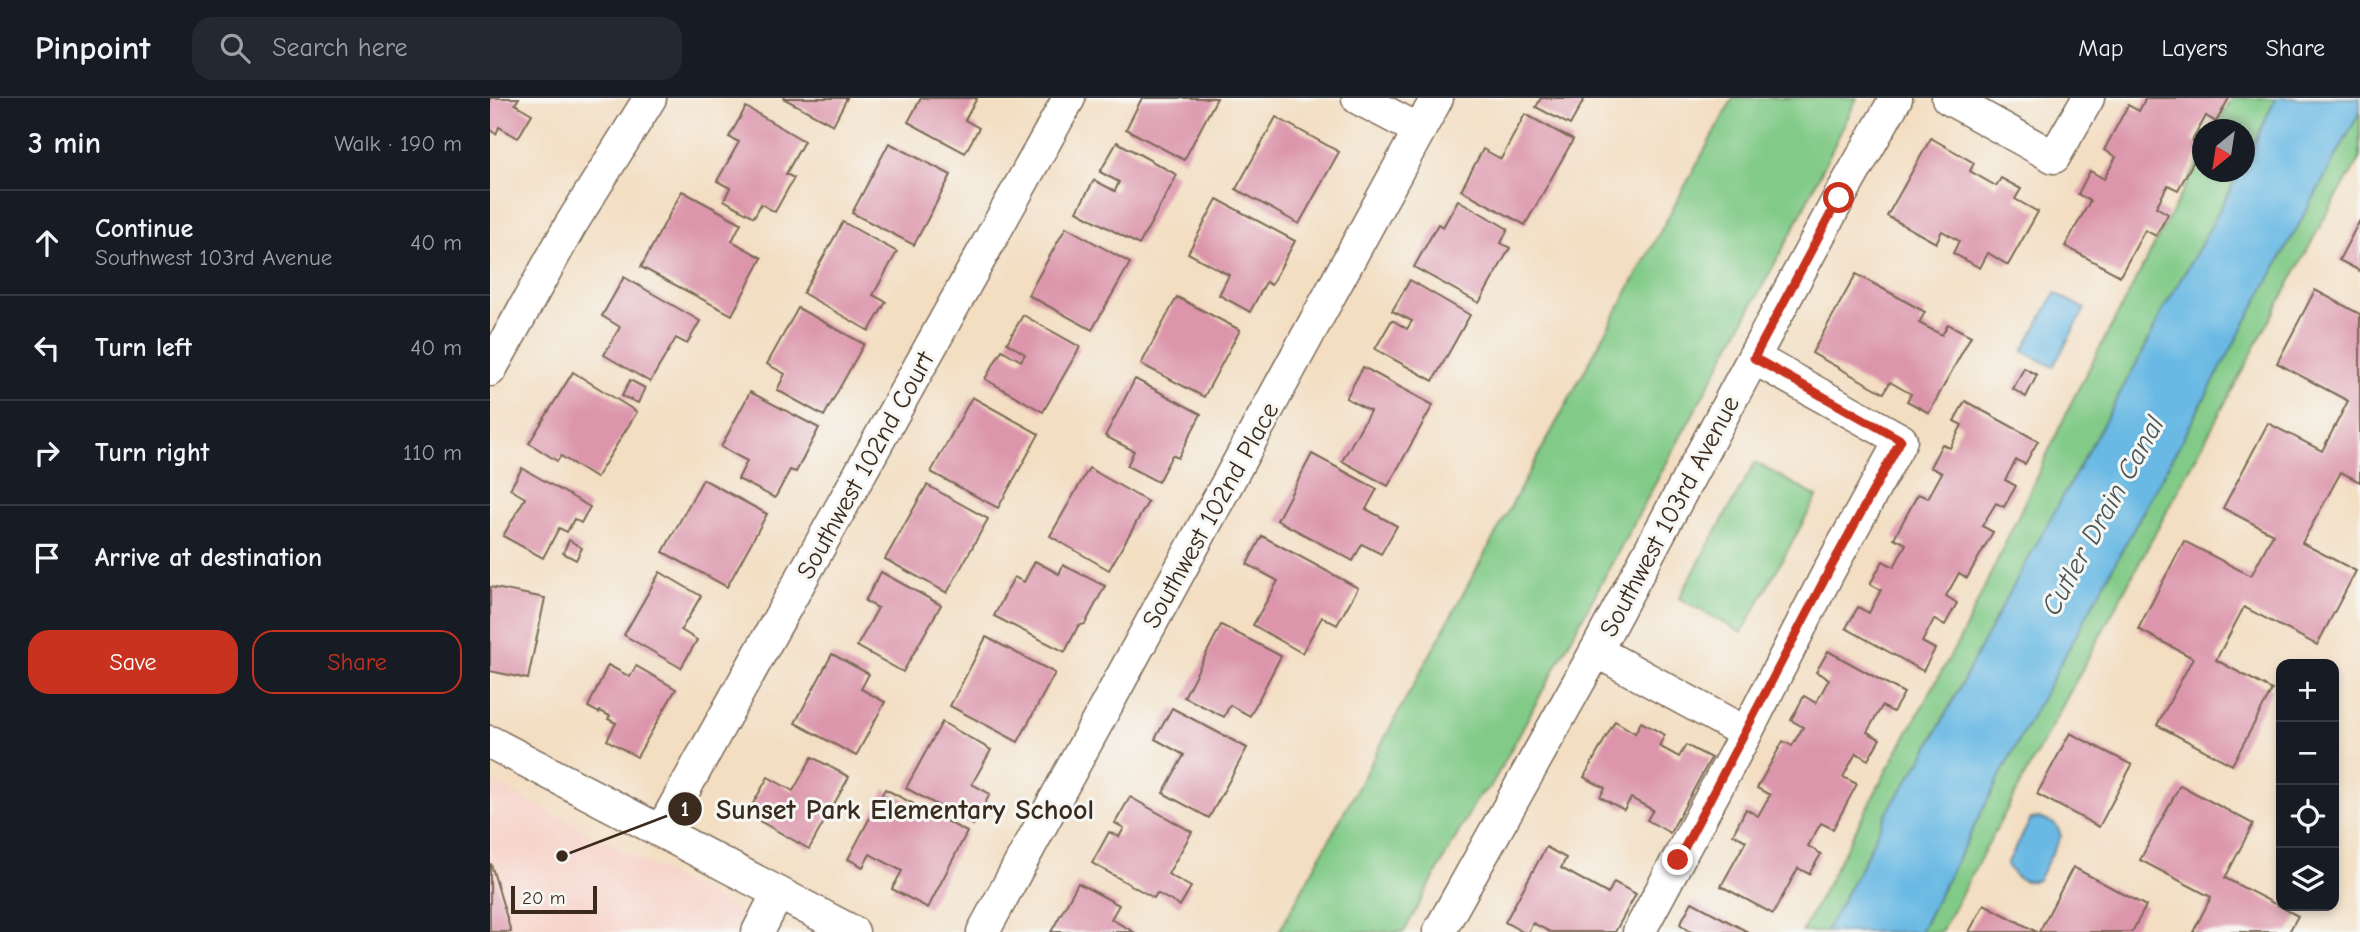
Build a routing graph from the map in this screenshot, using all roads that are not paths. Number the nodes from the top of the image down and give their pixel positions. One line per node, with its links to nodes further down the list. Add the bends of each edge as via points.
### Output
1 (650, 98): 10 (street, via 570,226)
2 (1069, 98): 14 (street, Southwest 102nd Court)
3 (1358, 98): 8 (street)
4 (1437, 98): 8 (street, Southwest 102nd Place)
5 (1896, 98): 9 (street, Southwest 103rd Avenue)
6 (1948, 98): 7 (street, via 2054,157)
7 (2088, 98)
8 (1419, 130): 19 (street, Southwest 102nd Place)
9 (1754, 358): 11 (street, Southwest 103rd Avenue); 12 (street, via 1901,440)
10 (490, 370)
11 (1596, 651): 12 (street); 16 (street, Southwest 103rd Avenue)
12 (1746, 733): 20 (street)
13 (490, 742): 14 (street)
14 (661, 831): 15 (street)
15 (778, 893): 17 (street); 18 (street)
16 (1445, 930)
17 (758, 932)
18 (853, 932)
19 (983, 932)
20 (1639, 932)

